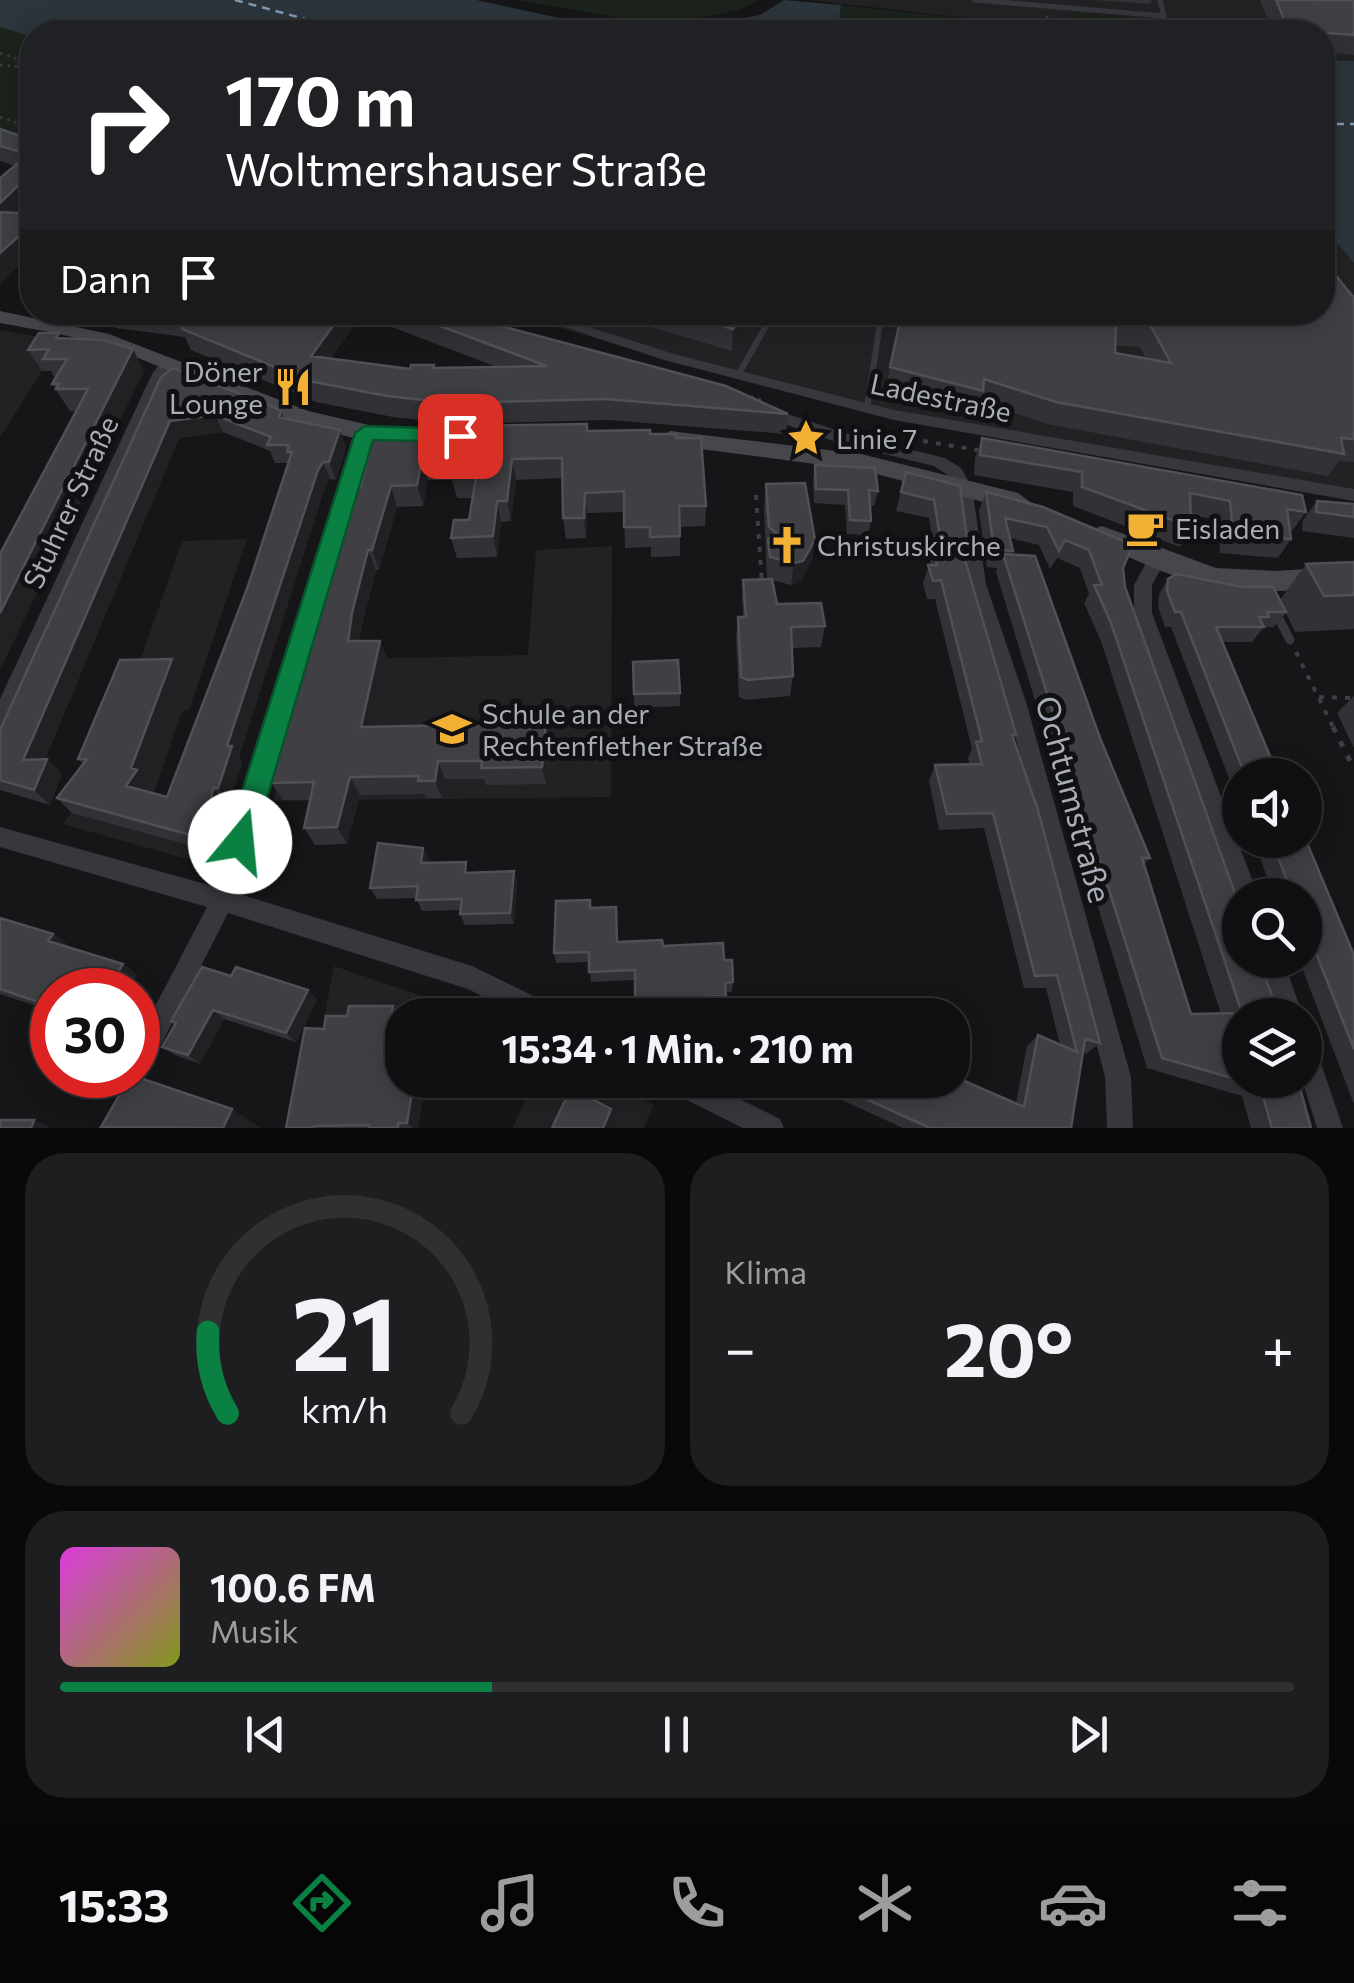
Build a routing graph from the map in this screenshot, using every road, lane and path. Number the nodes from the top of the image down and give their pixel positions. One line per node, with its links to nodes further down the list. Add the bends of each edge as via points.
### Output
1 (974, 0): 3 (lane)
2 (1160, 0): 4 (lane)
3 (1047, 7): 4 (lane); 5 (path)
4 (1164, 16): 6 (lane)
5 (1048, 20)
6 (1165, 20)
7 (49, 325): 11 (street)
8 (560, 325): 12 (street, Ladestraße, via 664,364)
9 (767, 325): 12 (lane)
10 (880, 325): 14 (lane)
11 (168, 363): 15 (street, via 305,420); 32 (street, Stuhrer Straße)
12 (738, 375): 14 (street, Ladestraße)
13 (747, 406): 20 (street, via 939,462)
14 (866, 408): 22 (street, Ladestraße)
15 (365, 433): 16 (street); 36 (street)
16 (424, 436)
17 (646, 437): 20 (street, via 861,462)
18 (973, 442): 19 (path)
19 (972, 462)
20 (964, 487): 23 (street); 42 (street, Ochtumstraße, via 977,584 1016,702 1118,1077)
21 (756, 495): 28 (path)
22 (1354, 495)
23 (1044, 512)
24 (1079, 524): 25 (street)
25 (1158, 558): 27 (street, via 1199,574); 35 (street, via 1143,585 1142,613)
26 (1354, 576): 27 (street)
27 (1260, 581): 29 (lane)
28 (763, 589)
29 (1290, 640): 30 (path)
30 (1318, 697): 31 (path); 33 (path)
31 (1354, 698)
32 (0, 720)
33 (1354, 769)
34 (0, 837): 36 (street)
35 (1241, 878)
36 (223, 900): 37 (street, via 472,978); 38 (street)
37 (511, 998)
38 (160, 1022)
39 (710, 1098): 41 (street)
40 (1320, 1098): 43 (street)
41 (771, 1128)
42 (1120, 1128)
43 (1330, 1128)

